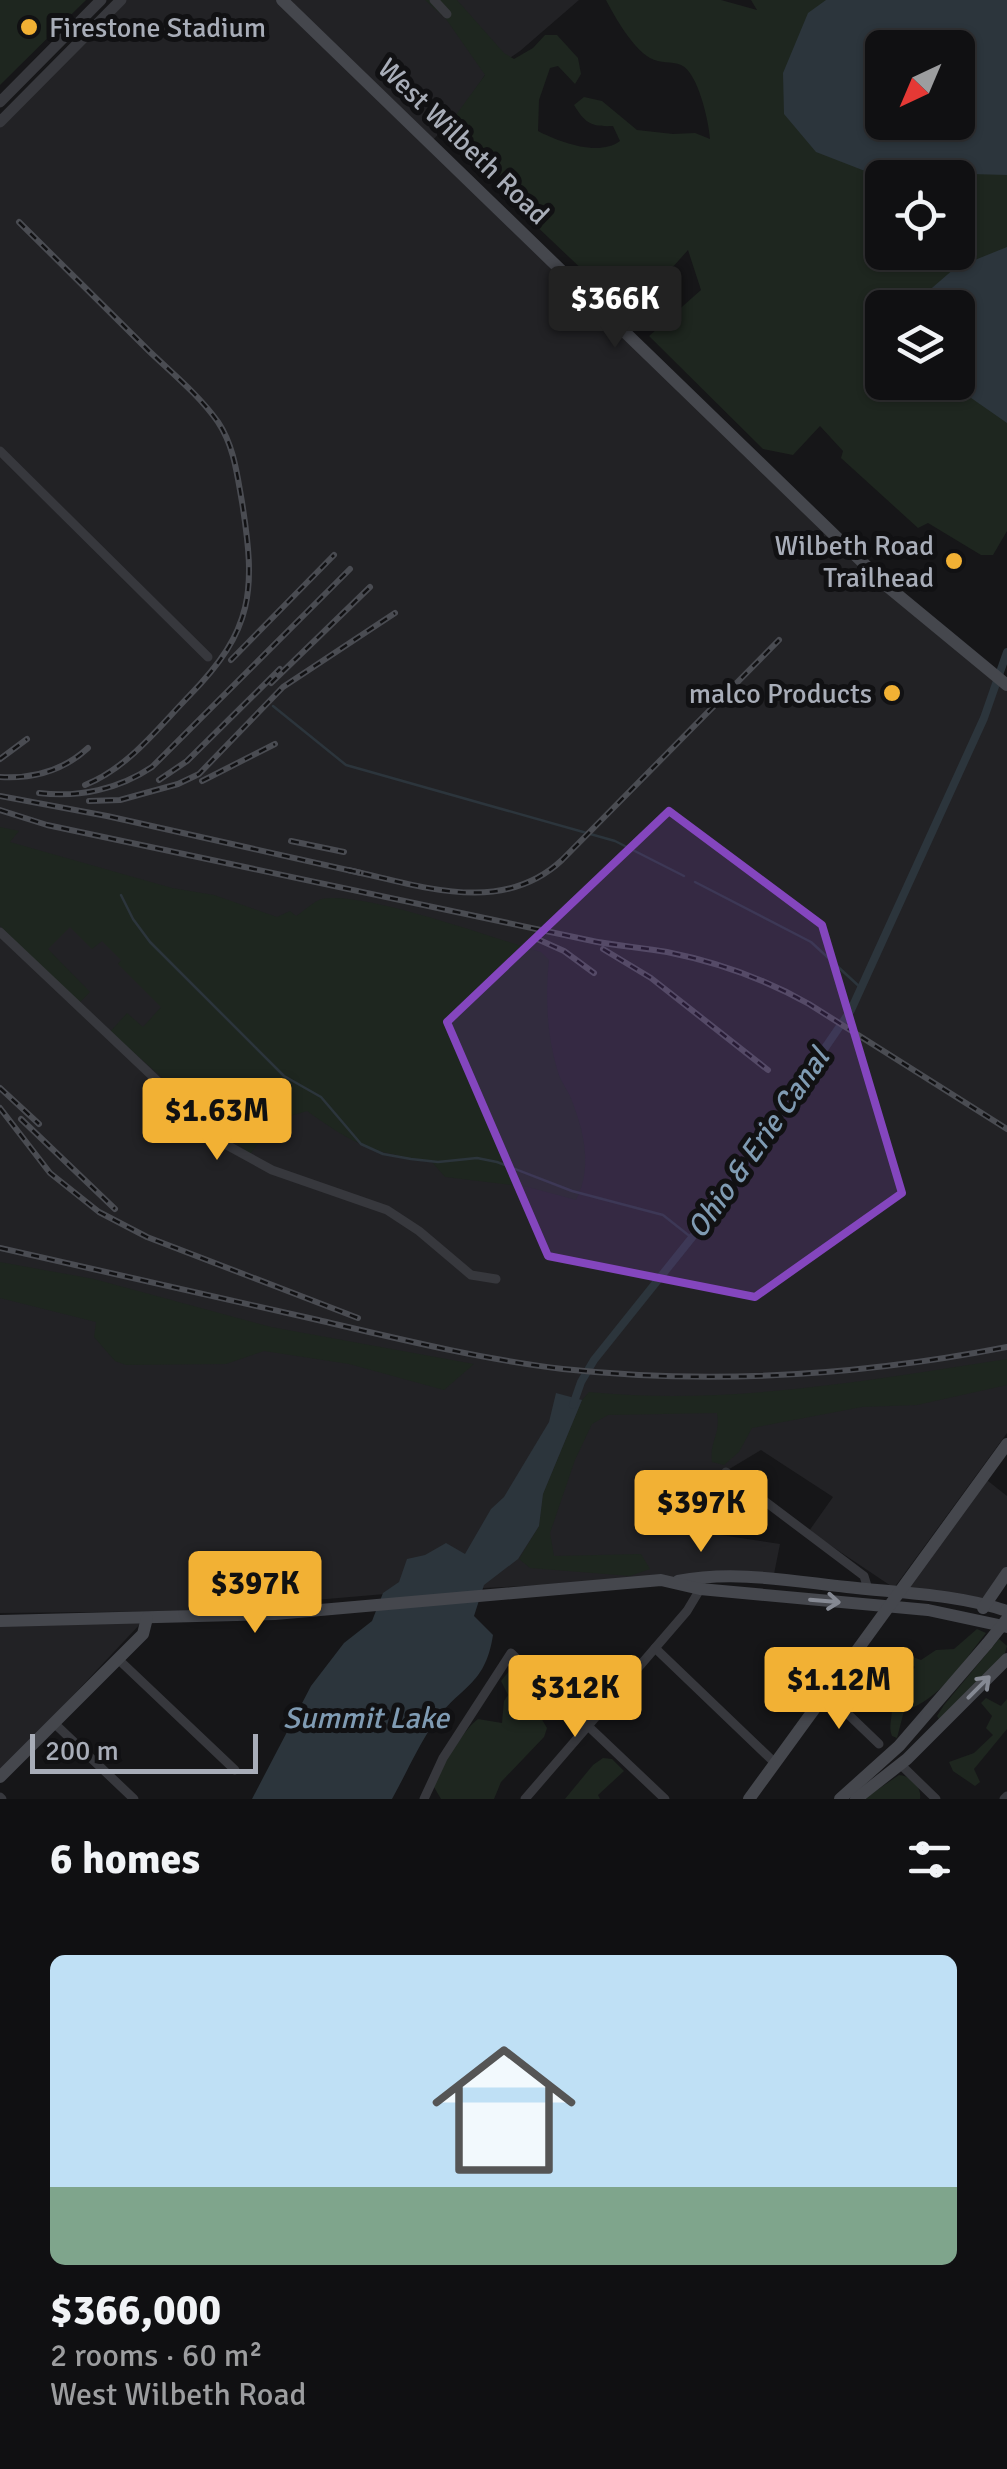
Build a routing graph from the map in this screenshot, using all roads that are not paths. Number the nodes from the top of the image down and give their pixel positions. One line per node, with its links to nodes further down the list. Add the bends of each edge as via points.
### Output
1 (102, 0): 6 (street)
2 (121, 0): 7 (street)
3 (282, 0): 10 (main road, West Wilbeth Road, via 887,586)
4 (434, 0): 5 (street)
5 (447, 14)
6 (0, 102)
7 (0, 122)
8 (0, 452): 9 (street)
9 (208, 657)
10 (1007, 686)
11 (0, 932): 12 (street, via 223,1144 272,1170 387,1210 471,1274)
12 (496, 1279)
13 (1007, 1444): 20 (main road)
14 (726, 1472): 18 (street, via 864,1576)
15 (1007, 1573): 21 (main road)
16 (708, 1575): 17 (main road); 18 (main road); 19 (street)
17 (676, 1581): 19 (main road); 24 (main road)
18 (868, 1589): 20 (main road)
19 (700, 1590): 22 (main road, one-way to 22); 29 (street)
20 (900, 1592): 21 (main road); 22 (main road)
21 (984, 1604): 23 (main road); 26 (main road)
22 (889, 1608): 26 (main road); 32 (main road)
23 (1007, 1611)
24 (147, 1618): 27 (main road); 30 (main road, via 144,1634)
25 (1007, 1619): 46 (main road, bridge, via 899,1746)
26 (981, 1620): 28 (main road)
27 (0, 1622)
28 (1007, 1627)
29 (655, 1648): 34 (street); 36 (street)
30 (119, 1660): 33 (main road); 38 (street)
31 (1007, 1660): 37 (main road, one-way to 31)
32 (826, 1693): 35 (street); 36 (main road)
33 (54, 1723): 39 (main road); 41 (street)
34 (588, 1726): 42 (street, via 512,1653); 43 (street); 44 (street)
35 (879, 1744)
36 (775, 1764): 45 (main road)
37 (900, 1764): 40 (street); 47 (main road)
38 (235, 1770)
39 (0, 1776)
40 (932, 1798)
41 (134, 1799)
42 (424, 1799)
43 (525, 1799)
44 (666, 1799)
45 (748, 1799)
46 (840, 1799)
47 (856, 1799)

